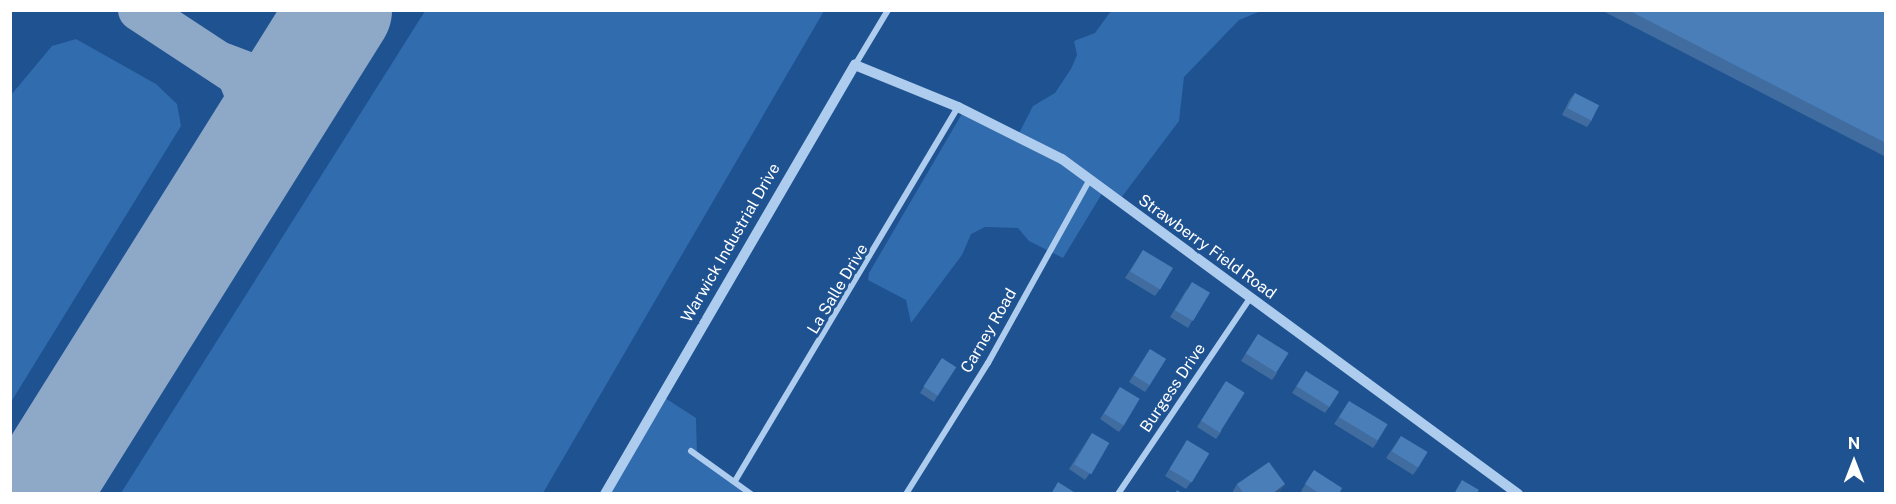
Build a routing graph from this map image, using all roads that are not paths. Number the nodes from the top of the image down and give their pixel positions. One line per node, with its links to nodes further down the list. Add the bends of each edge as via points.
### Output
1 (888, 10): 2 (street, Warwick Industrial Drive)
2 (855, 65): 3 (street, Strawberry Field Road); 8 (street, Warwick Industrial Drive)
3 (958, 107): 4 (street, Strawberry Field Road, via 1039,146); 7 (street, La Salle Drive)
4 (1090, 179): 5 (street, Strawberry Field Road); 10 (street, Carney Road, via 988,363)
5 (1251, 297): 11 (street, Burgess Drive); 12 (street, Strawberry Field Road)
6 (691, 450): 7 (street)
7 (735, 481): 9 (street)
8 (605, 494)
9 (751, 494)
10 (906, 494)
11 (1118, 494)
12 (1518, 494)

